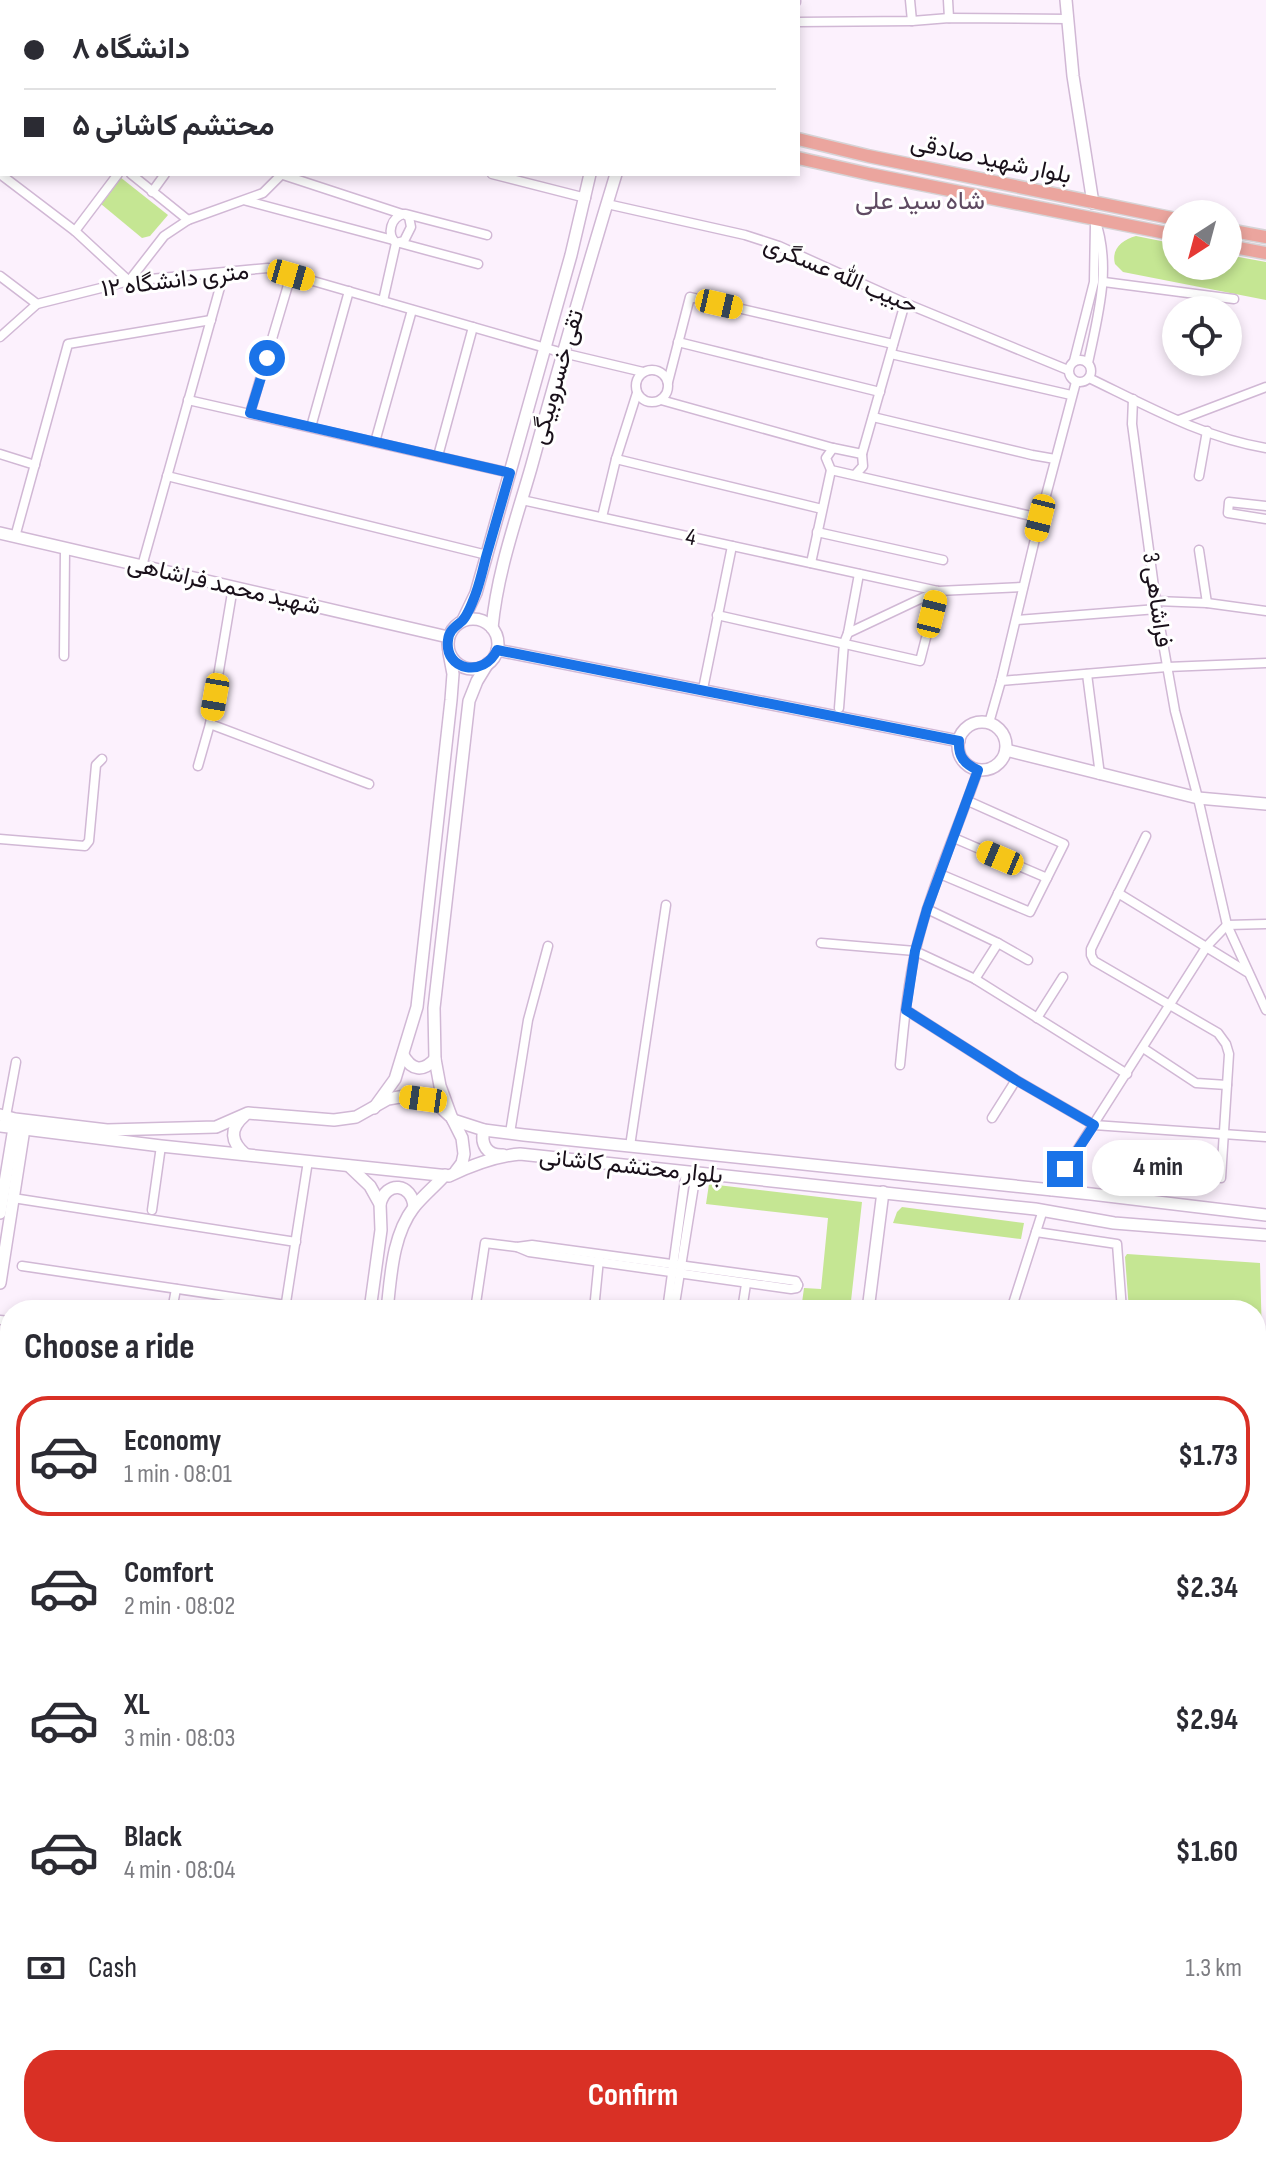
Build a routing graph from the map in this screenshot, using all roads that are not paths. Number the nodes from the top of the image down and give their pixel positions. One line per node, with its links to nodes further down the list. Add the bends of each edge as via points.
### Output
1 (910, 0): 6 (street)
2 (948, 0): 4 (street)
3 (1066, 0): 5 (main road)
4 (949, 18): 5 (street); 6 (street)
5 (1068, 19): 22 (main road)
6 (912, 21): 7 (street)
7 (800, 22)
8 (800, 139): 22 (main road, بلوار شهید صادقی)
9 (800, 158): 26 (main road, بلوار شهید صادقی)
10 (3, 176): 28 (street)
11 (116, 176): 28 (street)
12 (133, 176): 19 (street)
13 (164, 176): 19 (street)
14 (279, 176): 21 (street, via 263,193)
15 (287, 176): 24 (street)
16 (500, 176): 20 (street)
17 (590, 176): 20 (main road, تقی خسروبیگی)
18 (615, 176): 23 (main road, تقی خسروبیگی)
19 (152, 192): 27 (street)
20 (586, 198): 52 (main road, تقی خسروبیگی)
21 (246, 200): 27 (street); 33 (street)
22 (1093, 203): 25 (main road, بلوار شهید صادقی); 26 (main road)
23 (607, 204): 45 (street, حبیب الله عسگری, via 779,246); 54 (main road, تقی خسروبیگی)
24 (404, 214): 31 (street); 33 (street, via 391,228); 33 (street, via 411,227 407,238)
25 (1162, 216)
26 (1095, 219): 29 (main road, بلوار شهید صادقی); 41 (street); 55 (street, via 1094,282)
27 (188, 220): 40 (street, via 164,236)
28 (75, 231): 40 (street)
29 (1162, 232)
30 (1242, 233): 32 (main road)
31 (487, 235)
32 (1266, 237)
33 (396, 242): 36 (street); 44 (street)
34 (1242, 249): 35 (main road)
35 (1266, 253)
36 (478, 264)
37 (224, 273): 38 (street, ۱۲ متری دانشگاه, via 268,268); 40 (street, ۱۲ متری دانشگاه); 48 (street)
38 (291, 275): 42 (street, ۱۲ متری دانشگاه); 69 (street)
39 (0, 276): 46 (street)
40 (129, 281): 46 (street, ۱۲ متری دانشگاه)
41 (1104, 282): 43 (street); 56 (street)
42 (349, 291): 44 (street, ۱۲ متری دانشگاه); 72 (street)
43 (1211, 296)
44 (383, 301): 47 (street, ۱۲ متری دانشگاه)
45 (905, 303): 53 (street); 57 (street, حبیب الله عسگری)
46 (37, 304): 50 (street, ۱۲ متری دانشگاه)
47 (412, 310): 49 (street, ۱۲ متری دانشگاه); 74 (street)
48 (211, 320): 67 (street); 82 (street, via 68,344)
49 (473, 327): 52 (street, ۱۲ متری دانشگاه); 79 (street)
50 (0, 337)
51 (678, 342): 53 (street, via 690,297); 60 (street); 63 (street)
52 (545, 348): 54 (street, ۱۲ متری دانشگاه); 84 (main road, تقی خسروبیگی)
53 (892, 349): 63 (street); 65 (street)
54 (563, 353): 58 (street, ۱۲ متری دانشگاه); 88 (main road, تقی خسروبیگی)
55 (1074, 361): 56 (street); 57 (street)
56 (1088, 363): 59 (street)
57 (1068, 370): 61 (street)
58 (643, 372): 60 (street, via 662,373); 64 (street)
59 (1089, 378): 61 (street); 66 (street)
60 (668, 382): 68 (street)
61 (1076, 382): 65 (street)
62 (1266, 387): 71 (street)
63 (880, 392): 70 (street)
64 (637, 393): 68 (street, via 652,403); 80 (street)
65 (1071, 395): 81 (street)
66 (1133, 399): 71 (street); 109 (street, فراشاهی 3)
67 (188, 400): 69 (street); 86 (street)
68 (661, 400): 75 (street)
69 (250, 413): 72 (street)
70 (873, 417): 78 (street); 81 (street)
71 (1178, 420): 73 (street)
72 (311, 427): 74 (street)
73 (1207, 431): 76 (street); 87 (street)
74 (375, 442): 79 (street)
75 (833, 448): 78 (street); 83 (street, via 826,458)
76 (1266, 448)
77 (0, 454): 82 (street)
78 (862, 454): 85 (street, via 863,466)
79 (438, 456): 84 (street)
80 (616, 459): 90 (street); 91 (street)
81 (1055, 459): 92 (street)
82 (35, 465): 96 (street)
83 (831, 470): 85 (street); 90 (street)
84 (510, 473): 100 (main road, تقی خسروبیگی)
85 (855, 475): 92 (street)
86 (167, 476): 100 (street); 103 (street)
87 (1199, 476)
88 (522, 500): 91 (street, 4); 114 (main road, تقی خسروبیگی)
89 (1266, 506): 93 (street, via 1229,502 1228,513)
90 (822, 509): 94 (street)
91 (602, 517): 97 (street, 4)
92 (1040, 518): 106 (street)
93 (1266, 519)
94 (817, 532): 101 (street); 102 (street)
95 (0, 533): 96 (main road, شهید محمد فراشاهی)
96 (15, 537): 98 (main road, شهید محمد فراشاهی)
97 (732, 546): 102 (street, 4); 111 (street)
98 (65, 549): 103 (main road, شهید محمد فراشاهی); 120 (street)
99 (1199, 550): 108 (street)
100 (487, 555): 112 (main road, تقی خسروبیگی)
101 (943, 560)
102 (811, 563): 104 (street, 4)
103 (142, 566): 105 (main road, شهید محمد فراشاهی)
104 (859, 574): 107 (street, 4); 115 (street)
105 (233, 587): 116 (main road, شهید محمد فراشاهی); 129 (street)
106 (1023, 587): 107 (street); 113 (street)
107 (938, 591): 115 (street); 117 (street, via 920,661)
108 (1207, 603): 109 (street); 110 (street)
109 (1156, 605): 113 (street); 123 (street, فراشاهی 3)
110 (1266, 611)
111 (717, 615): 117 (street); 126 (street)
112 (463, 620): 114 (main road, via 479,619); 116 (main road)
113 (1017, 620): 125 (street)
114 (492, 628): 118 (main road)
115 (848, 633): 117 (street)
116 (448, 637): 119 (main road)
117 (844, 643): 127 (street)
118 (497, 650): 121 (main road); 126 (main road)
119 (449, 653): 121 (main road, via 466,668); 164 (main road, via 452,687 417,1007)
120 (64, 656)
121 (488, 663): 165 (main road, via 469,701 434,1008)
122 (1266, 663): 123 (street)
123 (1167, 667): 124 (street); 137 (street, فراشاهی 3)
124 (1087, 674): 125 (street); 135 (street)
125 (1001, 681): 128 (street)
126 (703, 689): 130 (main road)
127 (839, 708)
128 (989, 723): 130 (main road, via 970,725); 131 (main road, via 1002,734)
129 (210, 724): 133 (street); 136 (street)
130 (959, 741): 134 (main road, via 962,760)
131 (1006, 750): 134 (main road, via 996,765); 135 (main road)
132 (102, 759): 142 (street, via 96,765 85,846)
133 (198, 766)
134 (978, 770): 138 (street)
135 (1100, 775): 137 (main road)
136 (369, 784)
137 (1198, 798): 139 (main road); 149 (street, فراشاهی 3)
138 (968, 801): 141 (street); 144 (street, via 1064,844)
139 (1266, 804)
140 (1146, 836): 145 (street)
141 (954, 838): 143 (street); 144 (street)
142 (0, 839)
143 (940, 874): 144 (street, via 1030,912); 147 (street)
144 (1047, 878)
145 (1118, 893): 153 (street); 159 (street, via 1091,955)
146 (666, 905): 185 (street)
147 (927, 909): 151 (street); 154 (street)
148 (1266, 924): 149 (street)
149 (1227, 925): 153 (street); 156 (street, فراشاهی 3)
150 (821, 943): 154 (street)
151 (998, 943): 155 (street); 158 (street)
152 (548, 946): 180 (street, via 528,1020)
153 (1207, 946): 156 (street); 159 (street)
154 (915, 951): 158 (street); 160 (street)
155 (1028, 960)
156 (1249, 974): 161 (street, فراشاهی 3)
157 (1063, 977): 162 (street)
158 (975, 979): 162 (street)
159 (1170, 1005): 163 (street); 170 (street, via 1218,1033 1226,1044)
160 (906, 1010): 167 (street); 169 (street)
161 (1266, 1010)
162 (1037, 1018): 168 (street)
163 (1143, 1048): 168 (street); 170 (street, via 1196,1083)
164 (403, 1055): 165 (main road, via 418,1069); 171 (main road, via 395,1079)
165 (435, 1059): 173 (main road)
166 (16, 1062): 175 (street)
167 (900, 1065)
168 (1127, 1074): 176 (street)
169 (1016, 1080): 174 (street); 176 (street)
170 (1227, 1085): 181 (street)
171 (374, 1108): 172 (main road, بلوار محتشم کاشانی, via 334,1120); 173 (main road, بلوار محتشم کاشانی, via 405,1096 437,1104)
172 (248, 1113): 177 (main road, بلوار محتشم کاشانی, via 216,1127); 187 (main road, via 233,1129 235,1144)
173 (452, 1118): 179 (main road, بلوار محتشم کاشانی); 192 (main road, via 464,1154 458,1170)
174 (992, 1118)
175 (2, 1119): 177 (main road, بلوار محتشم کاشانی, via 107,1130); 178 (main road, بلوار محتشم کاشانی)
176 (1094, 1125): 181 (street); 194 (street)
177 (154, 1127): 184 (main road, via 146,1139)
178 (19, 1129): 184 (main road, بلوار محتشم کاشانی); 186 (main road); 196 (main road)
179 (484, 1130): 180 (main road, بلوار محتشم کاشانی); 188 (main road, via 489,1152)
180 (510, 1133): 185 (main road, بلوار محتشم کاشانی)
181 (1223, 1134): 183 (street); 193 (street)
182 (0, 1136): 186 (main road)
183 (1266, 1137)
184 (157, 1146): 187 (main road, بلوار محتشم کاشانی); 201 (street)
185 (630, 1146): 194 (main road, بلوار محتشم کاشانی)
186 (10, 1154): 196 (main road)
187 (245, 1154): 189 (main road, بلوار محتشم کاشانی)
188 (505, 1155): 191 (main road, بلوار محتشم کاشانی); 192 (main road, بلوار محتشم کاشانی)
189 (308, 1161): 190 (main road, بلوار محتشم کاشانی); 205 (street)
190 (348, 1165): 192 (main road, بلوار محتشم کاشانی); 197 (main road)
191 (691, 1172): 195 (main road, بلوار محتشم کاشانی); 208 (street)
192 (447, 1176): 198 (main road)
193 (1221, 1178)
194 (1051, 1191): 202 (main road, بلوار محتشم کاشانی)
195 (883, 1192): 199 (main road, بلوار محتشم کاشانی); 222 (main road)
196 (5, 1196): 200 (main road); 201 (street); 209 (main road)
197 (380, 1204): 198 (main road, via 388,1190 399,1188 409,1192); 215 (main road)
198 (414, 1207): 216 (main road, via 400,1231)
199 (1043, 1210): 203 (street); 204 (main road, بلوار محتشم کاشانی, via 1114,1223)
200 (0, 1213)
201 (151, 1215): 205 (street)
202 (1266, 1215)
203 (1036, 1232): 223 (street); 224 (street, via 1117,1244)
204 (1266, 1235)
205 (296, 1242): 214 (street)
206 (600, 1258): 208 (street); 217 (street, via 532,1245 485,1243); 218 (street)
207 (22, 1266): 211 (street)
208 (677, 1269): 210 (street); 210 (street, via 798,1285 791,1289); 219 (street); 220 (street)
209 (0, 1283)
210 (746, 1284): 221 (street)
211 (176, 1289): 212 (street); 213 (street)
212 (174, 1300)
213 (247, 1300)
214 (287, 1300)
215 (371, 1300)
216 (388, 1300)
217 (476, 1300)
218 (595, 1300)
219 (669, 1300)
220 (675, 1300)
221 (744, 1300)
222 (869, 1300)
223 (1014, 1300)
224 (1121, 1300)

